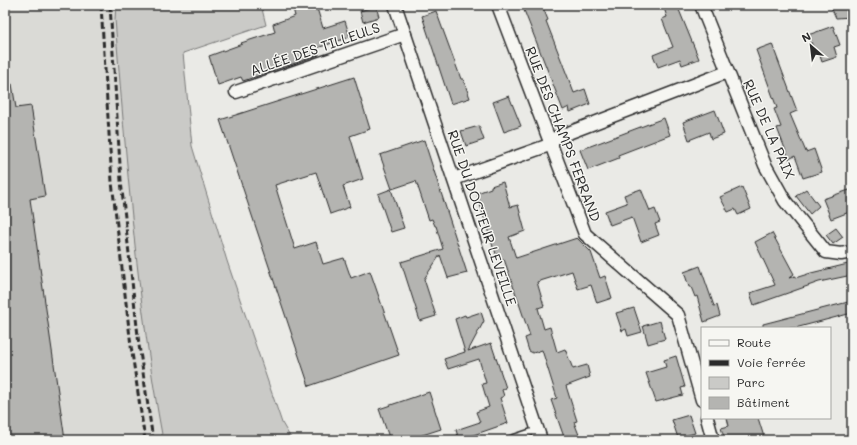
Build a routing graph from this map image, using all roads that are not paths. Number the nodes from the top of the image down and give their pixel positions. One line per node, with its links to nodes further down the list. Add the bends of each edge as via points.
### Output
1 (395, 5): 4 (street, RUE DU DOCTEUR LEVEILLE)
2 (498, 5): 7 (street, RUE DES CHAMPS FERRAND)
3 (701, 5): 5 (street, RUE DE LA PAIX)
4 (405, 34): 6 (street, ALLÉE DES TILLEULS); 8 (street, RUE DU DOCTEUR LEVEILLE)
5 (728, 72): 7 (street); 9 (street, RUE DE LA PAIX, via 765,165 785,201 826,252)
6 (236, 92)
7 (551, 142): 8 (street); 10 (street, RUE DES CHAMPS FERRAND, via 585,234 678,316)
8 (454, 179): 12 (street, RUE DU DOCTEUR LEVEILLE)
9 (852, 252)
10 (701, 396)
11 (707, 419): 14 (street)
12 (540, 435): 13 (lane)
13 (508, 440)
14 (713, 440)

